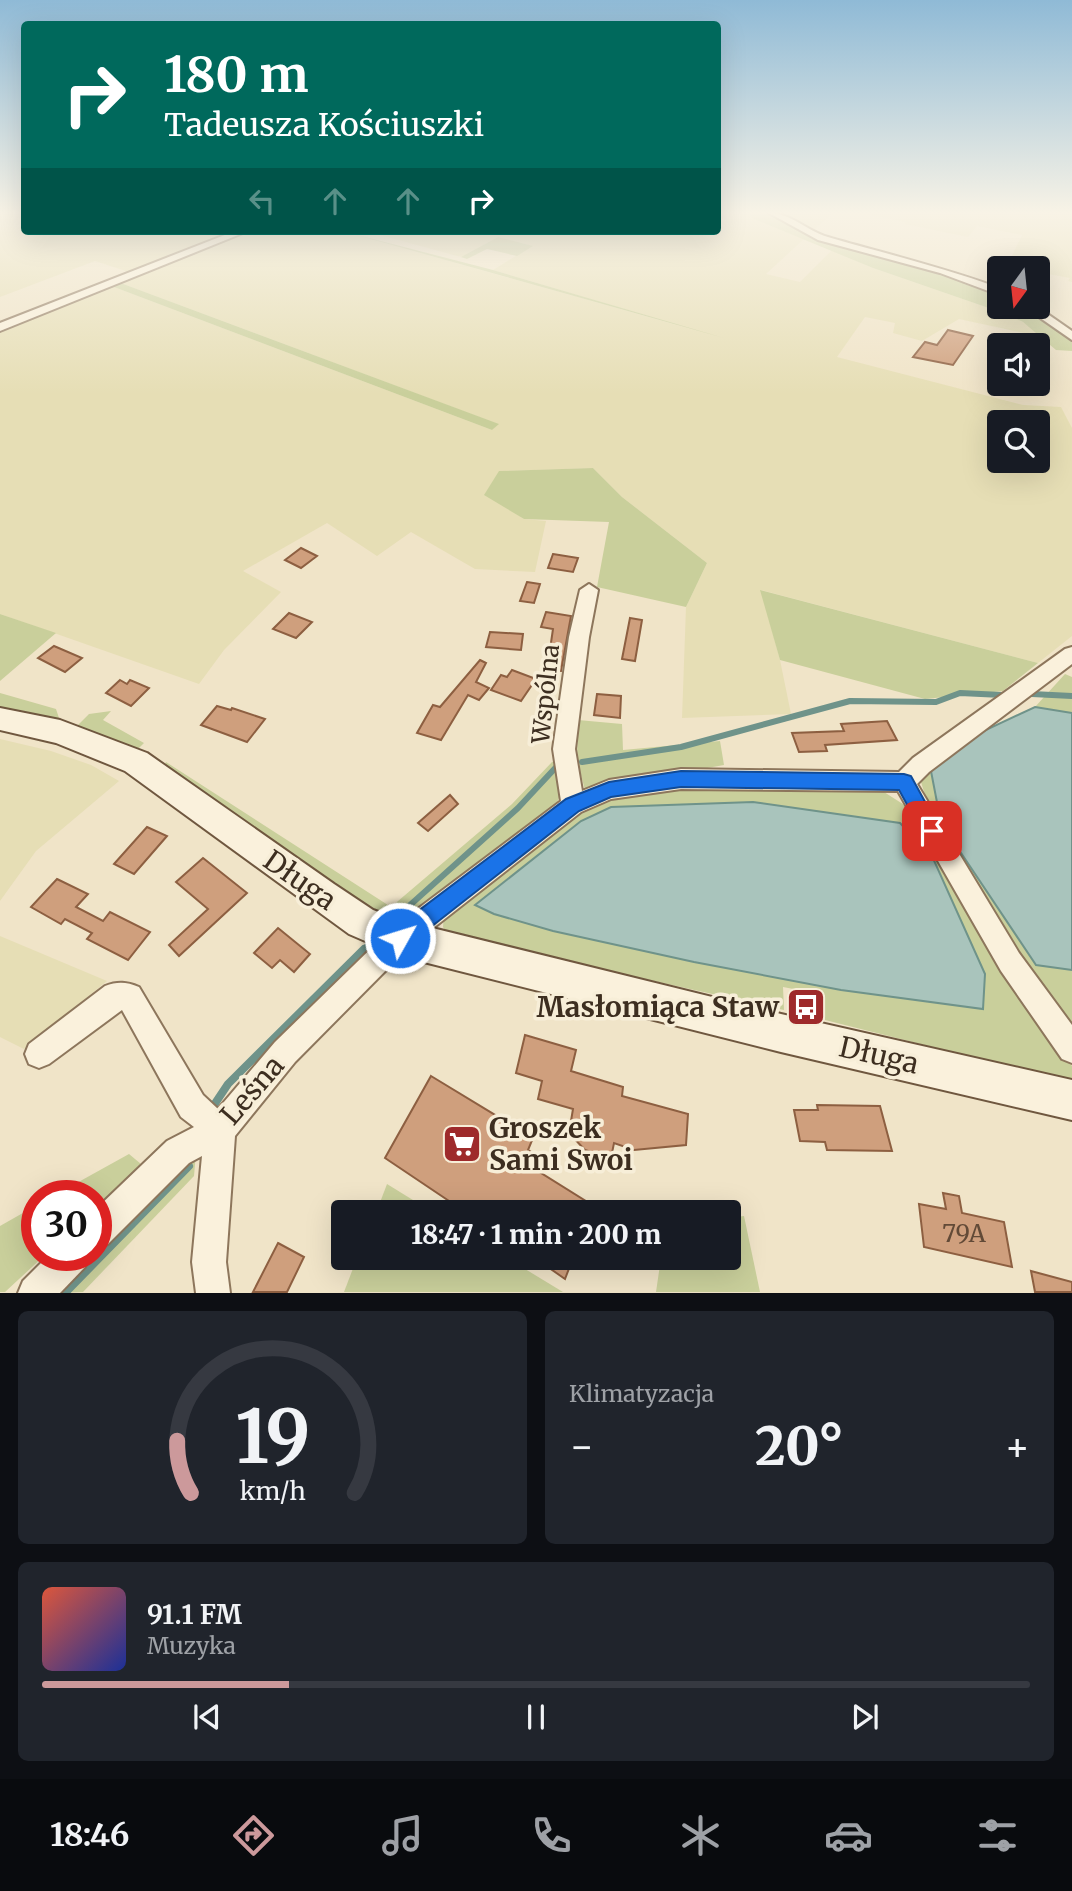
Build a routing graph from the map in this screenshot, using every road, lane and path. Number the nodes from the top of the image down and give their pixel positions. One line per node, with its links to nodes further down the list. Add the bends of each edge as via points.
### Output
1 (136, 273): 5 (street)
2 (950, 273): 3 (street)
3 (987, 287)
4 (1047, 319): 6 (street)
5 (0, 327)
6 (1072, 336)
7 (589, 590): 11 (street, Wspólna, via 564,748)
8 (1072, 654): 10 (street)
9 (0, 719): 12 (street, Długa, via 60,732 136,762 360,922)
10 (904, 782): 11 (street, Leśna, via 681,779 609,790); 13 (street, via 1010,962)
11 (573, 805): 12 (street, Leśna)
12 (400, 938): 15 (street, Długa); 16 (street, Leśna, via 285,1052)
13 (1072, 1049)
14 (39, 1054): 16 (street, via 115,996 129,997 192,1106)
15 (1072, 1100)
16 (220, 1130): 17 (street, Leśna, via 178,1152); 20 (street, via 209,1262)
17 (112, 1216)
18 (57, 1271): 19 (street)
19 (34, 1293)
20 (213, 1293)

